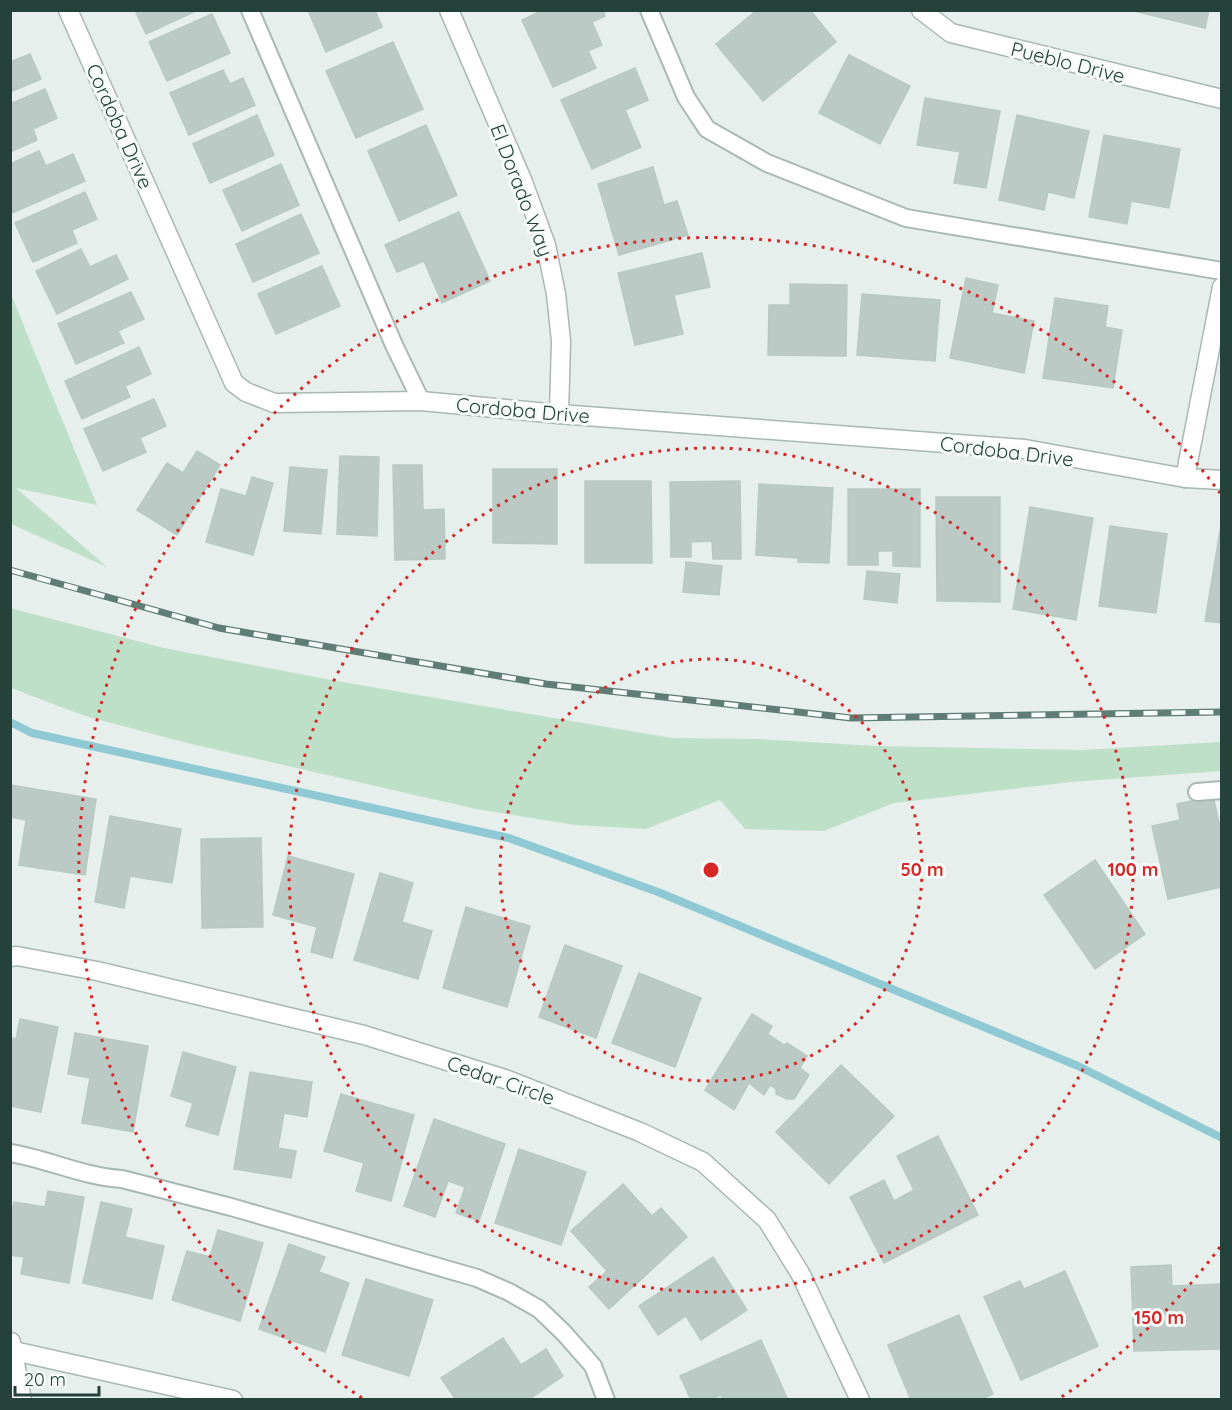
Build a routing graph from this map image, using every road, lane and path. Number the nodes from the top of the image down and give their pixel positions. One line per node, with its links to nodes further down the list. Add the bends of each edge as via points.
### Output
1 (68, 10): 9 (street, Cordoba Drive, via 234,383 274,403)
2 (250, 10): 9 (lane)
3 (449, 10): 10 (street, El Dorado Way, via 546,245 561,342)
4 (650, 10): 7 (lane, via 686,97 707,129 767,162 906,218)
5 (921, 10): 6 (street, Pueblo Drive, via 951,33)
6 (1221, 99)
7 (1221, 271)
8 (1221, 287): 11 (street)
9 (421, 401): 10 (street, Cordoba Drive)
10 (559, 414): 11 (street, Cordoba Drive, via 1025,449)
11 (1185, 478): 12 (street, Cordoba Drive)
12 (1221, 480)
13 (1221, 790): 14 (lane)
14 (1197, 792)
15 (10, 957): 21 (street, Cedar Circle, via 97,971 364,1035 508,1080 640,1132 703,1162 767,1220 800,1273)
16 (10, 1153): 20 (lane, via 231,1207 477,1278 539,1309 593,1366)
17 (12, 1345): 18 (street); 19 (street)
18 (22, 1400)
19 (233, 1400)
20 (606, 1400)
21 (860, 1400)

